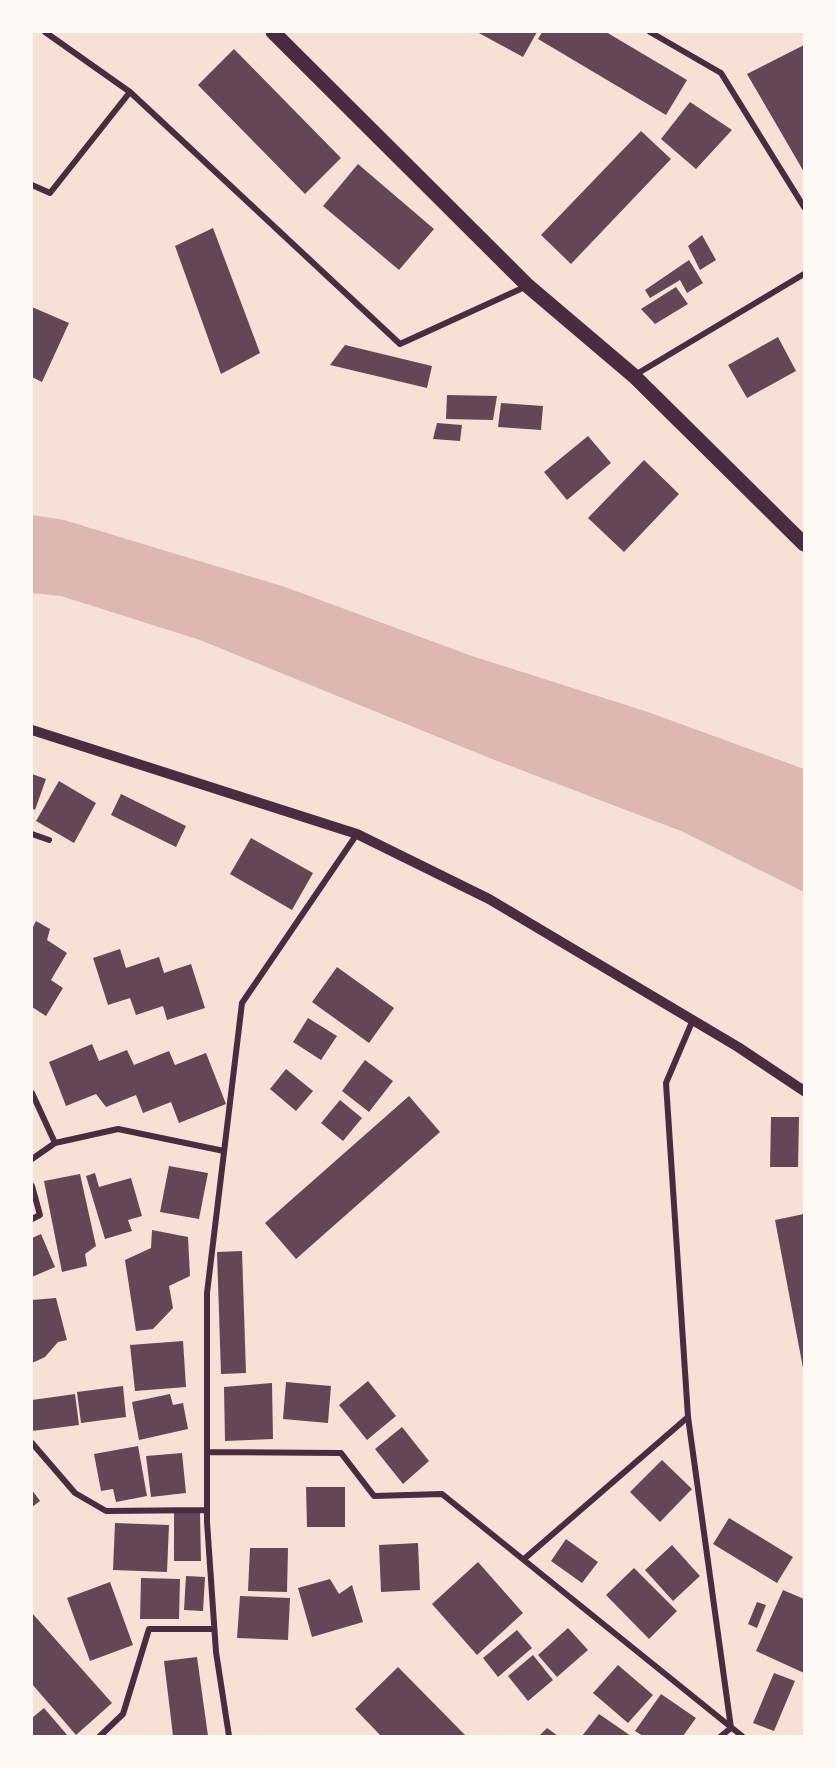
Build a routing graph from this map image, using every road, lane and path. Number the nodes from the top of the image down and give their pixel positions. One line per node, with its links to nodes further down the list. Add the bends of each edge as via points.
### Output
1 (45, 32): 4 (street)
2 (273, 32): 8 (main road)
3 (650, 32): 6 (street, via 721,73)
4 (130, 92): 5 (street, via 50,193); 8 (street, via 400,344)
5 (32, 185)
6 (804, 207)
7 (804, 274): 9 (street)
8 (528, 286): 9 (main road)
9 (634, 376): 10 (main road)
10 (804, 544)
11 (32, 730): 13 (street)
12 (32, 834): 14 (street)
13 (357, 834): 15 (street, via 489,899); 19 (street, via 242,1003)
14 (49, 840)
15 (692, 1022): 16 (street); 23 (street, via 666,1083)
16 (804, 1091)
17 (32, 1093): 18 (street)
18 (56, 1143): 19 (street, via 118,1129); 20 (street)
19 (224, 1151): 25 (street, via 207,1293)
20 (32, 1159)
21 (32, 1186): 22 (street, via 40,1215)
22 (32, 1219)
23 (688, 1417): 27 (street); 29 (street)
24 (32, 1443): 26 (street, via 75,1493 106,1511)
25 (207, 1452): 26 (street); 27 (street, via 341,1453 374,1496 442,1494)
26 (207, 1510): 28 (street)
27 (524, 1559): 29 (street)
28 (214, 1629): 30 (street, via 148,1629 123,1714); 31 (street)
29 (731, 1728): 32 (street); 33 (street)
30 (100, 1737)
31 (229, 1737)
32 (721, 1737)
33 (742, 1737)

